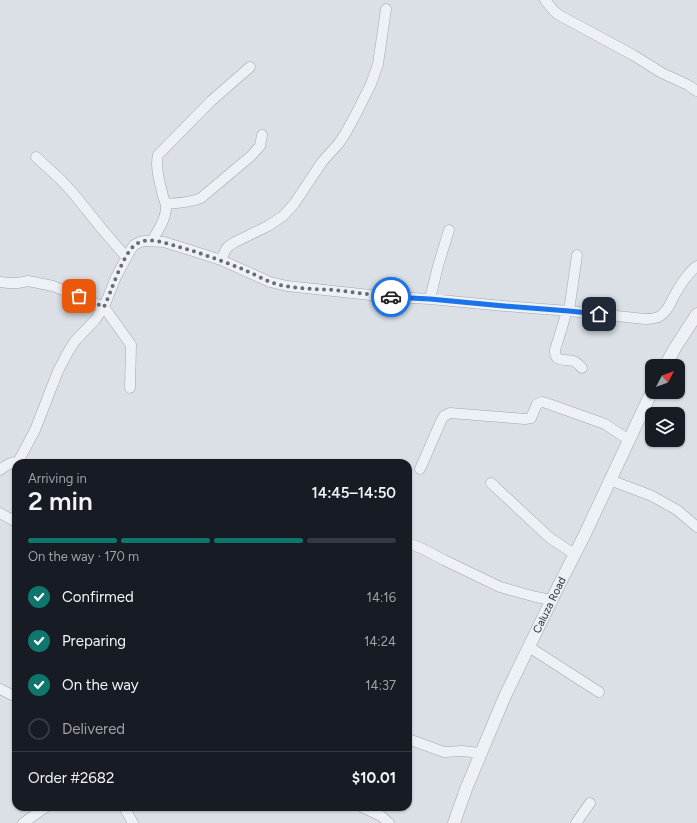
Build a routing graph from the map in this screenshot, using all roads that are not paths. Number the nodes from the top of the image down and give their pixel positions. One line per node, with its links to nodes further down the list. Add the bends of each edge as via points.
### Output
1 (545, 0): 4 (street, via 559,15)
2 (386, 9): 12 (street, via 377,69 342,138 283,216 229,246)
3 (250, 67): 7 (street, via 211,100 158,155 157,172)
4 (697, 91)
5 (262, 135): 7 (street, via 260,146 252,156 201,198 186,203)
6 (36, 157): 11 (street, via 73,193)
7 (166, 204): 9 (street, via 162,223)
8 (449, 230): 15 (street)
9 (152, 241): 11 (street, via 134,245); 12 (street, via 164,242)
10 (576, 254): 17 (street)
11 (126, 257): 16 (street)
12 (221, 260): 15 (street, via 270,282 286,286)
13 (697, 266): 17 (street, via 683,281 670,305 660,316 645,319)
14 (0, 282): 16 (street, via 28,281 46,284)
15 (430, 299): 17 (street)
16 (104, 307): 21 (street, via 131,345); 24 (street, via 68,352)
17 (568, 311): 20 (street, via 555,353 559,359 573,361)
18 (697, 314): 19 (street)
19 (668, 359)
20 (582, 368)
21 (130, 388)
22 (648, 399): 23 (street, Caluza Road)
23 (629, 440): 26 (street, via 605,424 542,402 535,406 529,419 524,420 450,412 441,421); 28 (street, Caluza Road)
24 (21, 459)
25 (12, 464): 27 (street)
26 (420, 469)
27 (0, 470)
28 (610, 480): 32 (street, via 652,496 677,510); 34 (street, Caluza Road)
29 (491, 483): 34 (street, via 550,538)
30 (0, 513): 31 (street)
31 (12, 520)
32 (697, 528)
33 (412, 544): 35 (street, via 500,587)
34 (574, 554): 35 (street, Caluza Road)
35 (552, 600): 36 (street, Caluza Road)
36 (529, 647): 38 (street); 41 (street, Caluza Road, via 504,696)
37 (0, 689): 39 (street)
38 (599, 692)
39 (12, 695)
40 (412, 740): 41 (street, via 444,752 462,750)
41 (481, 753): 49 (street, Caluza Road)
42 (590, 803): 50 (street)
43 (40, 811): 46 (street)
44 (126, 811): 47 (street)
45 (370, 811): 48 (street)
46 (23, 823)
47 (133, 823)
48 (389, 823)
49 (454, 823)
50 (576, 823)

